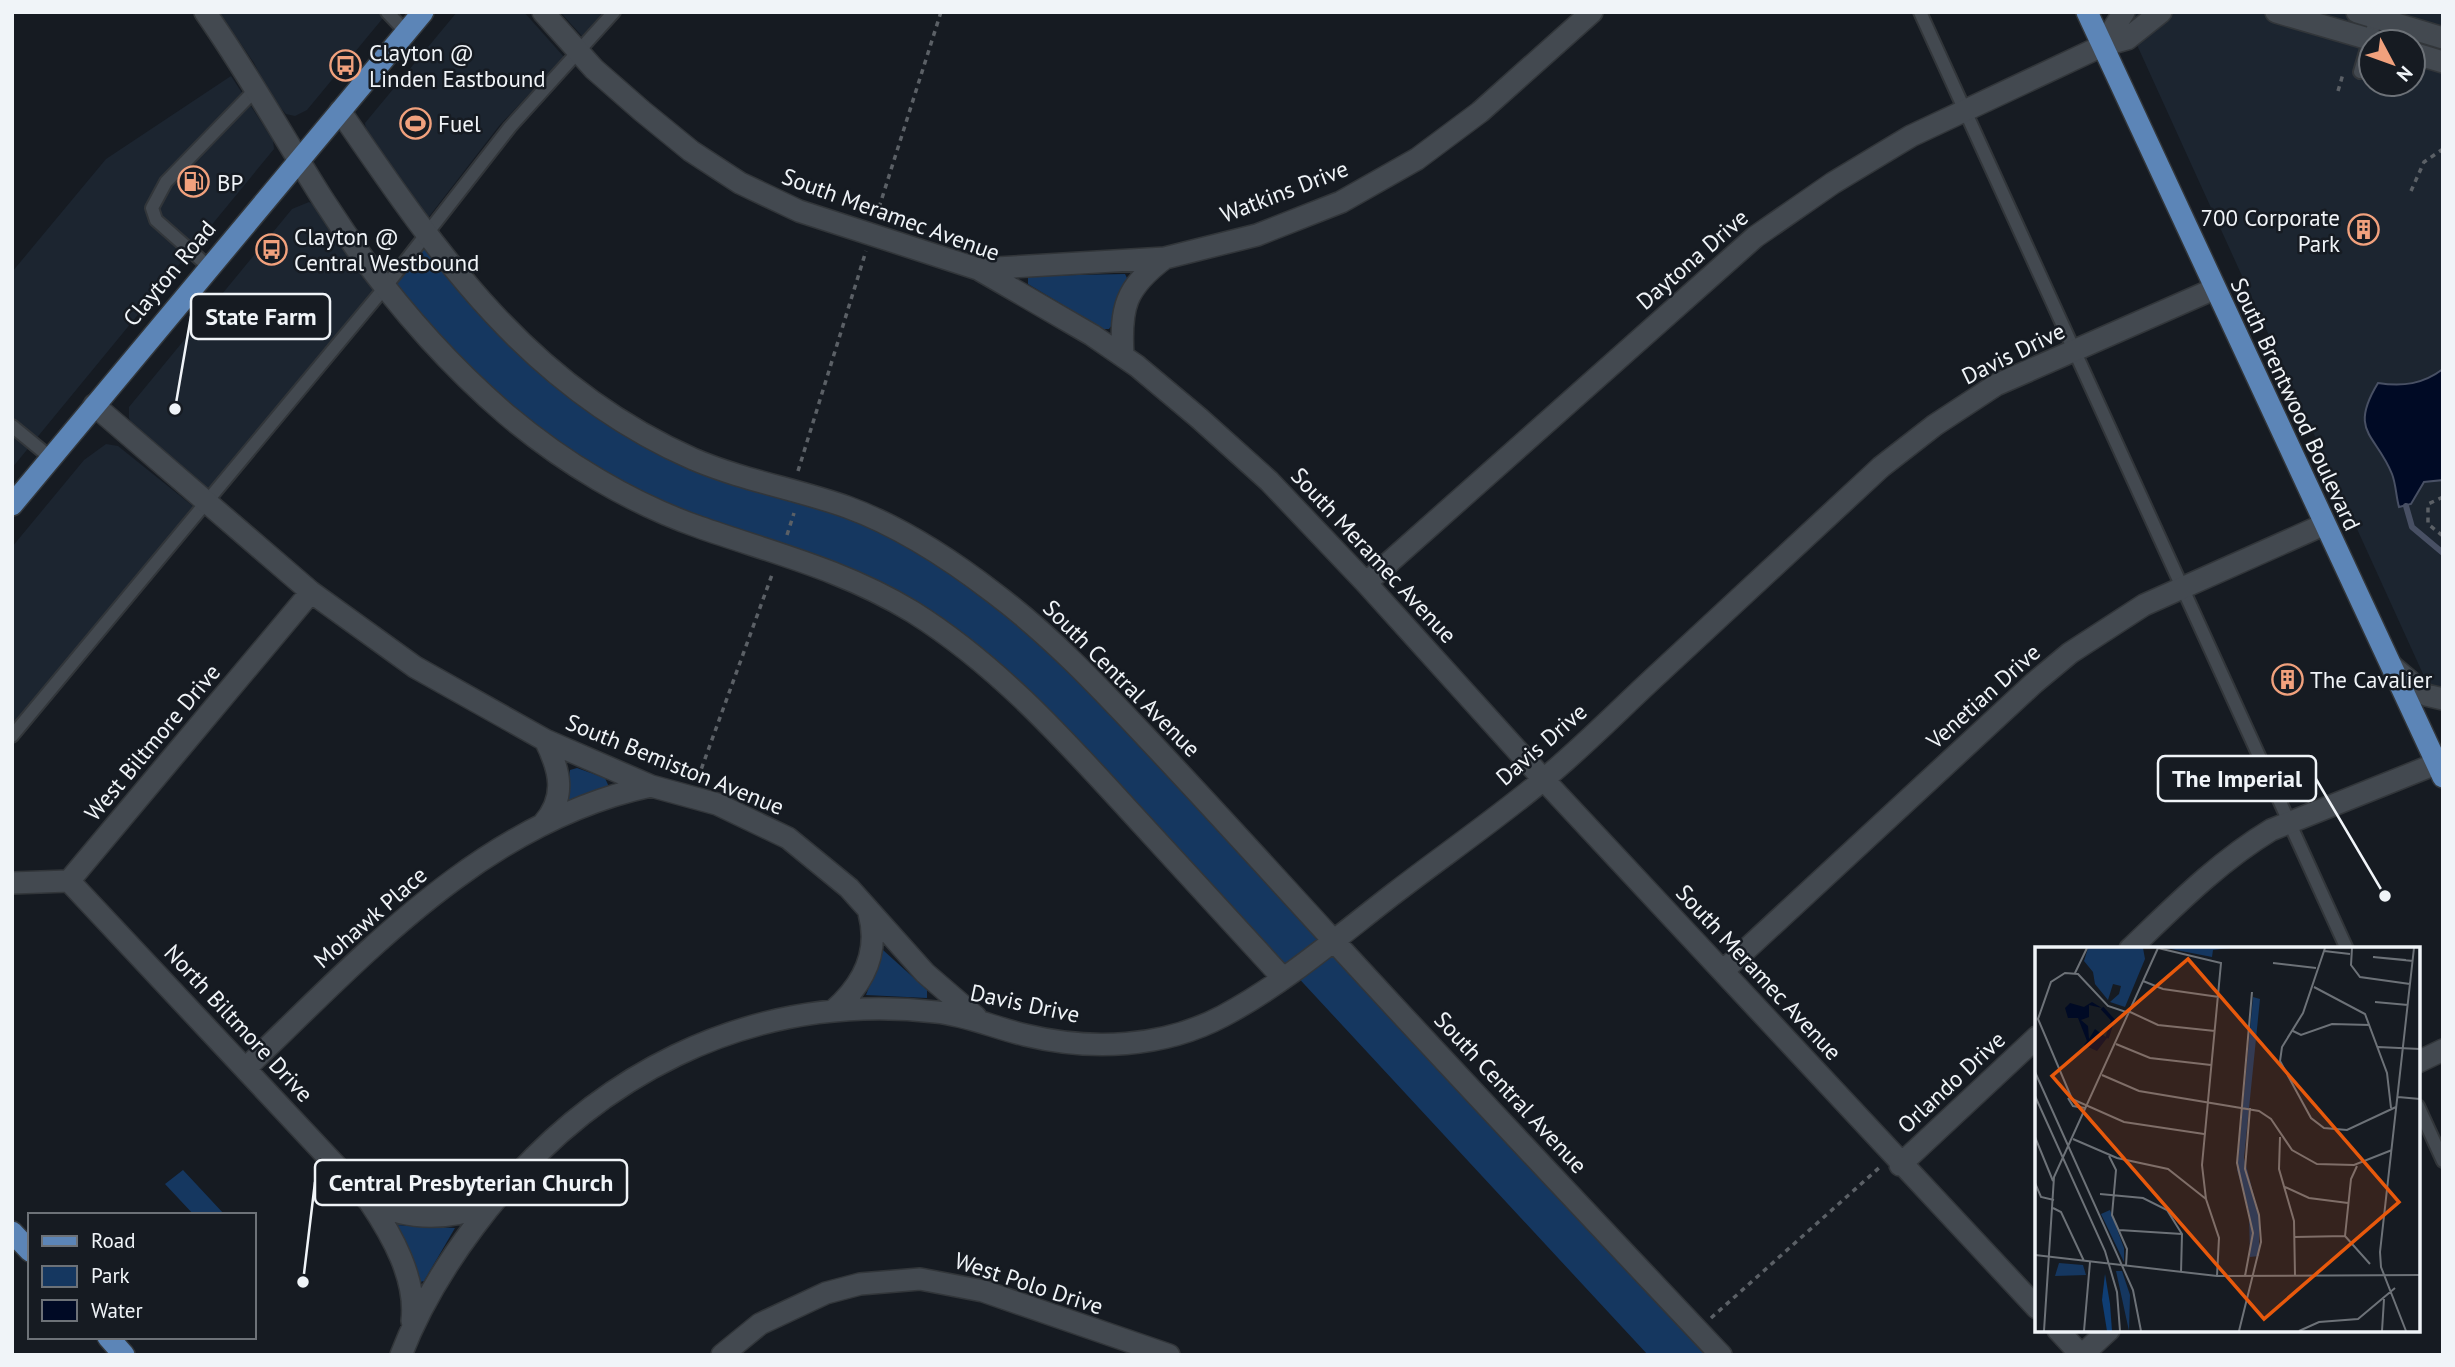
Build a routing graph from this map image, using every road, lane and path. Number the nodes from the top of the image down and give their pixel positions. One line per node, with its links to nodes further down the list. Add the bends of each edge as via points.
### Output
1 (205, 12): 19 (street)
2 (387, 12): 14 (lane)
3 (424, 12): 14 (main road, Clayton Road)
4 (543, 12): 18 (street, South Meramec Avenue)
5 (614, 12): 18 (lane)
6 (941, 12): 26 (path)
7 (1592, 12): 27 (street, Watkins Drive, via 1480,112 1406,166 1341,202 1269,230)
8 (1920, 12): 21 (lane)
9 (2087, 12): 17 (main road, South Brentwood Boulevard)
10 (2124, 12): 17 (street)
11 (2161, 12): 17 (street, Daytona Drive, via 2127,39)
12 (2276, 12): 15 (street)
13 (2367, 15): 16 (street)
14 (406, 32): 20 (main road, Clayton Road)
15 (2357, 35)
16 (2443, 38)
17 (2102, 46): 21 (street, Daytona Drive); 31 (main road, South Brentwood Boulevard)
18 (579, 51): 25 (lane, via 510,127); 26 (street, South Meramec Avenue, via 691,152 740,183 799,211)
19 (256, 89): 23 (street); 28 (lane, via 166,182 152,208 156,220)
20 (340, 111): 23 (main road, Clayton Road); 25 (street, South Central Avenue)
21 (1965, 111): 32 (lane); 44 (street, Daytona Drive, via 1911,136 1755,237)
22 (2443, 149): 24 (path, via 2424,162)
23 (300, 158): 28 (main road, Clayton Road); 30 (street, via 324,202)
24 (2411, 191)
25 (426, 233): 30 (lane); 37 (street, South Central Avenue, via 504,328 552,372 599,405 692,458)
26 (870, 236): 29 (street, South Meramec Avenue); 37 (path, via 798,472)
27 (1166, 258): 29 (street, Watkins Drive); 33 (street, via 1140,276 1125,302)
28 (209, 267): 34 (main road, Clayton Road)
29 (978, 269): 33 (street, South Meramec Avenue)
30 (386, 286): 39 (lane); 43 (street, via 456,367 556,452 623,495 697,527)
31 (2214, 289): 32 (street, Davis Drive); 41 (main road, South Brentwood Boulevard)
32 (2076, 351): 45 (lane); 52 (street, Davis Drive, via 1996,386 1881,467)
33 (1123, 356): 44 (street, South Meramec Avenue, via 1269,481)
34 (94, 405): 36 (main road, Clayton Road); 39 (street, South Bemiston Avenue)
35 (12, 426): 36 (lane)
36 (51, 458): 40 (main road, Clayton Road)
37 (801, 492): 43 (path); 60 (street, South Central Avenue, via 852,509 906,536 995,593 1083,670)
38 (2443, 497): 42 (path, via 2428,504 2426,513 2428,524)
39 (206, 502): 46 (street, South Bemiston Avenue); 49 (lane)
40 (12, 505)
41 (2323, 525): 45 (street, Venetian Drive); 47 (main road, South Brentwood Boulevard)
42 (2443, 536)
43 (781, 553): 54 (path); 64 (street, via 864,585 913,612 1021,694)
44 (1366, 583): 52 (street, South Meramec Avenue)
45 (2182, 588): 55 (lane); 63 (street, Venetian Drive, via 2112,624 2043,675)
46 (311, 592): 50 (street, South Bemiston Avenue, via 415,667); 57 (street, West Biltmore Drive)
47 (2387, 662): 48 (street, via 2410,685); 51 (main road, South Brentwood Boulevard)
48 (2443, 699)
49 (12, 736)
50 (545, 740): 53 (street, South Bemiston Avenue); 56 (street, via 560,788 557,803)
51 (2441, 764): 55 (street)
52 (1544, 780): 60 (street, Davis Drive); 63 (street, South Meramec Avenue)
53 (651, 786): 54 (street, South Bemiston Avenue); 56 (street, Mohawk Place, via 619,792)
54 (691, 796): 59 (street, South Bemiston Avenue, via 754,819 788,838 828,869)
55 (2289, 822): 61 (street, via 2220,864); 62 (lane)
56 (543, 824): 70 (street, Mohawk Place, via 428,899)
57 (69, 881): 58 (street); 70 (street, North Biltmore Drive)
58 (12, 883)
59 (869, 913): 65 (street, via 874,931 869,963 848,998); 66 (street, South Bemiston Avenue, via 925,973)
60 (1333, 940): 64 (street, Davis Drive); 80 (street, South Central Avenue)
61 (2132, 947)
62 (2346, 947)
63 (1723, 971): 72 (street, South Meramec Avenue)
64 (1282, 977): 66 (street, Davis Drive, via 1222,1017 1156,1041 1069,1042)
65 (833, 1011): 66 (street, Davis Drive, via 940,1012); 75 (street, Davis Drive, via 732,1031 684,1049 625,1082 538,1151)
66 (981, 1021)
67 (2035, 1039): 72 (street, Orlando Drive)
68 (2443, 1050): 69 (street)
69 (2420, 1061)
70 (246, 1068): 74 (street, North Biltmore Drive)
71 (2420, 1110): 73 (lane)
72 (1896, 1161): 78 (street, South Meramec Avenue); 80 (path)
73 (2443, 1161)
74 (369, 1201): 75 (street, North Biltmore Drive, via 387,1210 437,1217 462,1215); 79 (street, North Biltmore Drive, via 410,1280 414,1304)
75 (492, 1203): 79 (street, Davis Drive, via 436,1282)
76 (12, 1232): 77 (main road)
77 (28, 1249)
78 (2035, 1306)
79 (411, 1330): 85 (street, Davis Drive)
80 (1698, 1330): 88 (street, South Central Avenue)
81 (2060, 1332): 89 (street)
82 (2107, 1332): 89 (street)
83 (110, 1339): 84 (main road)
84 (124, 1355)
85 (401, 1355)
86 (722, 1355): 87 (street, West Polo Drive, via 760,1324 826,1293 860,1284 920,1279 983,1291)
87 (1169, 1355)
88 (1721, 1355)
89 (2081, 1355)

